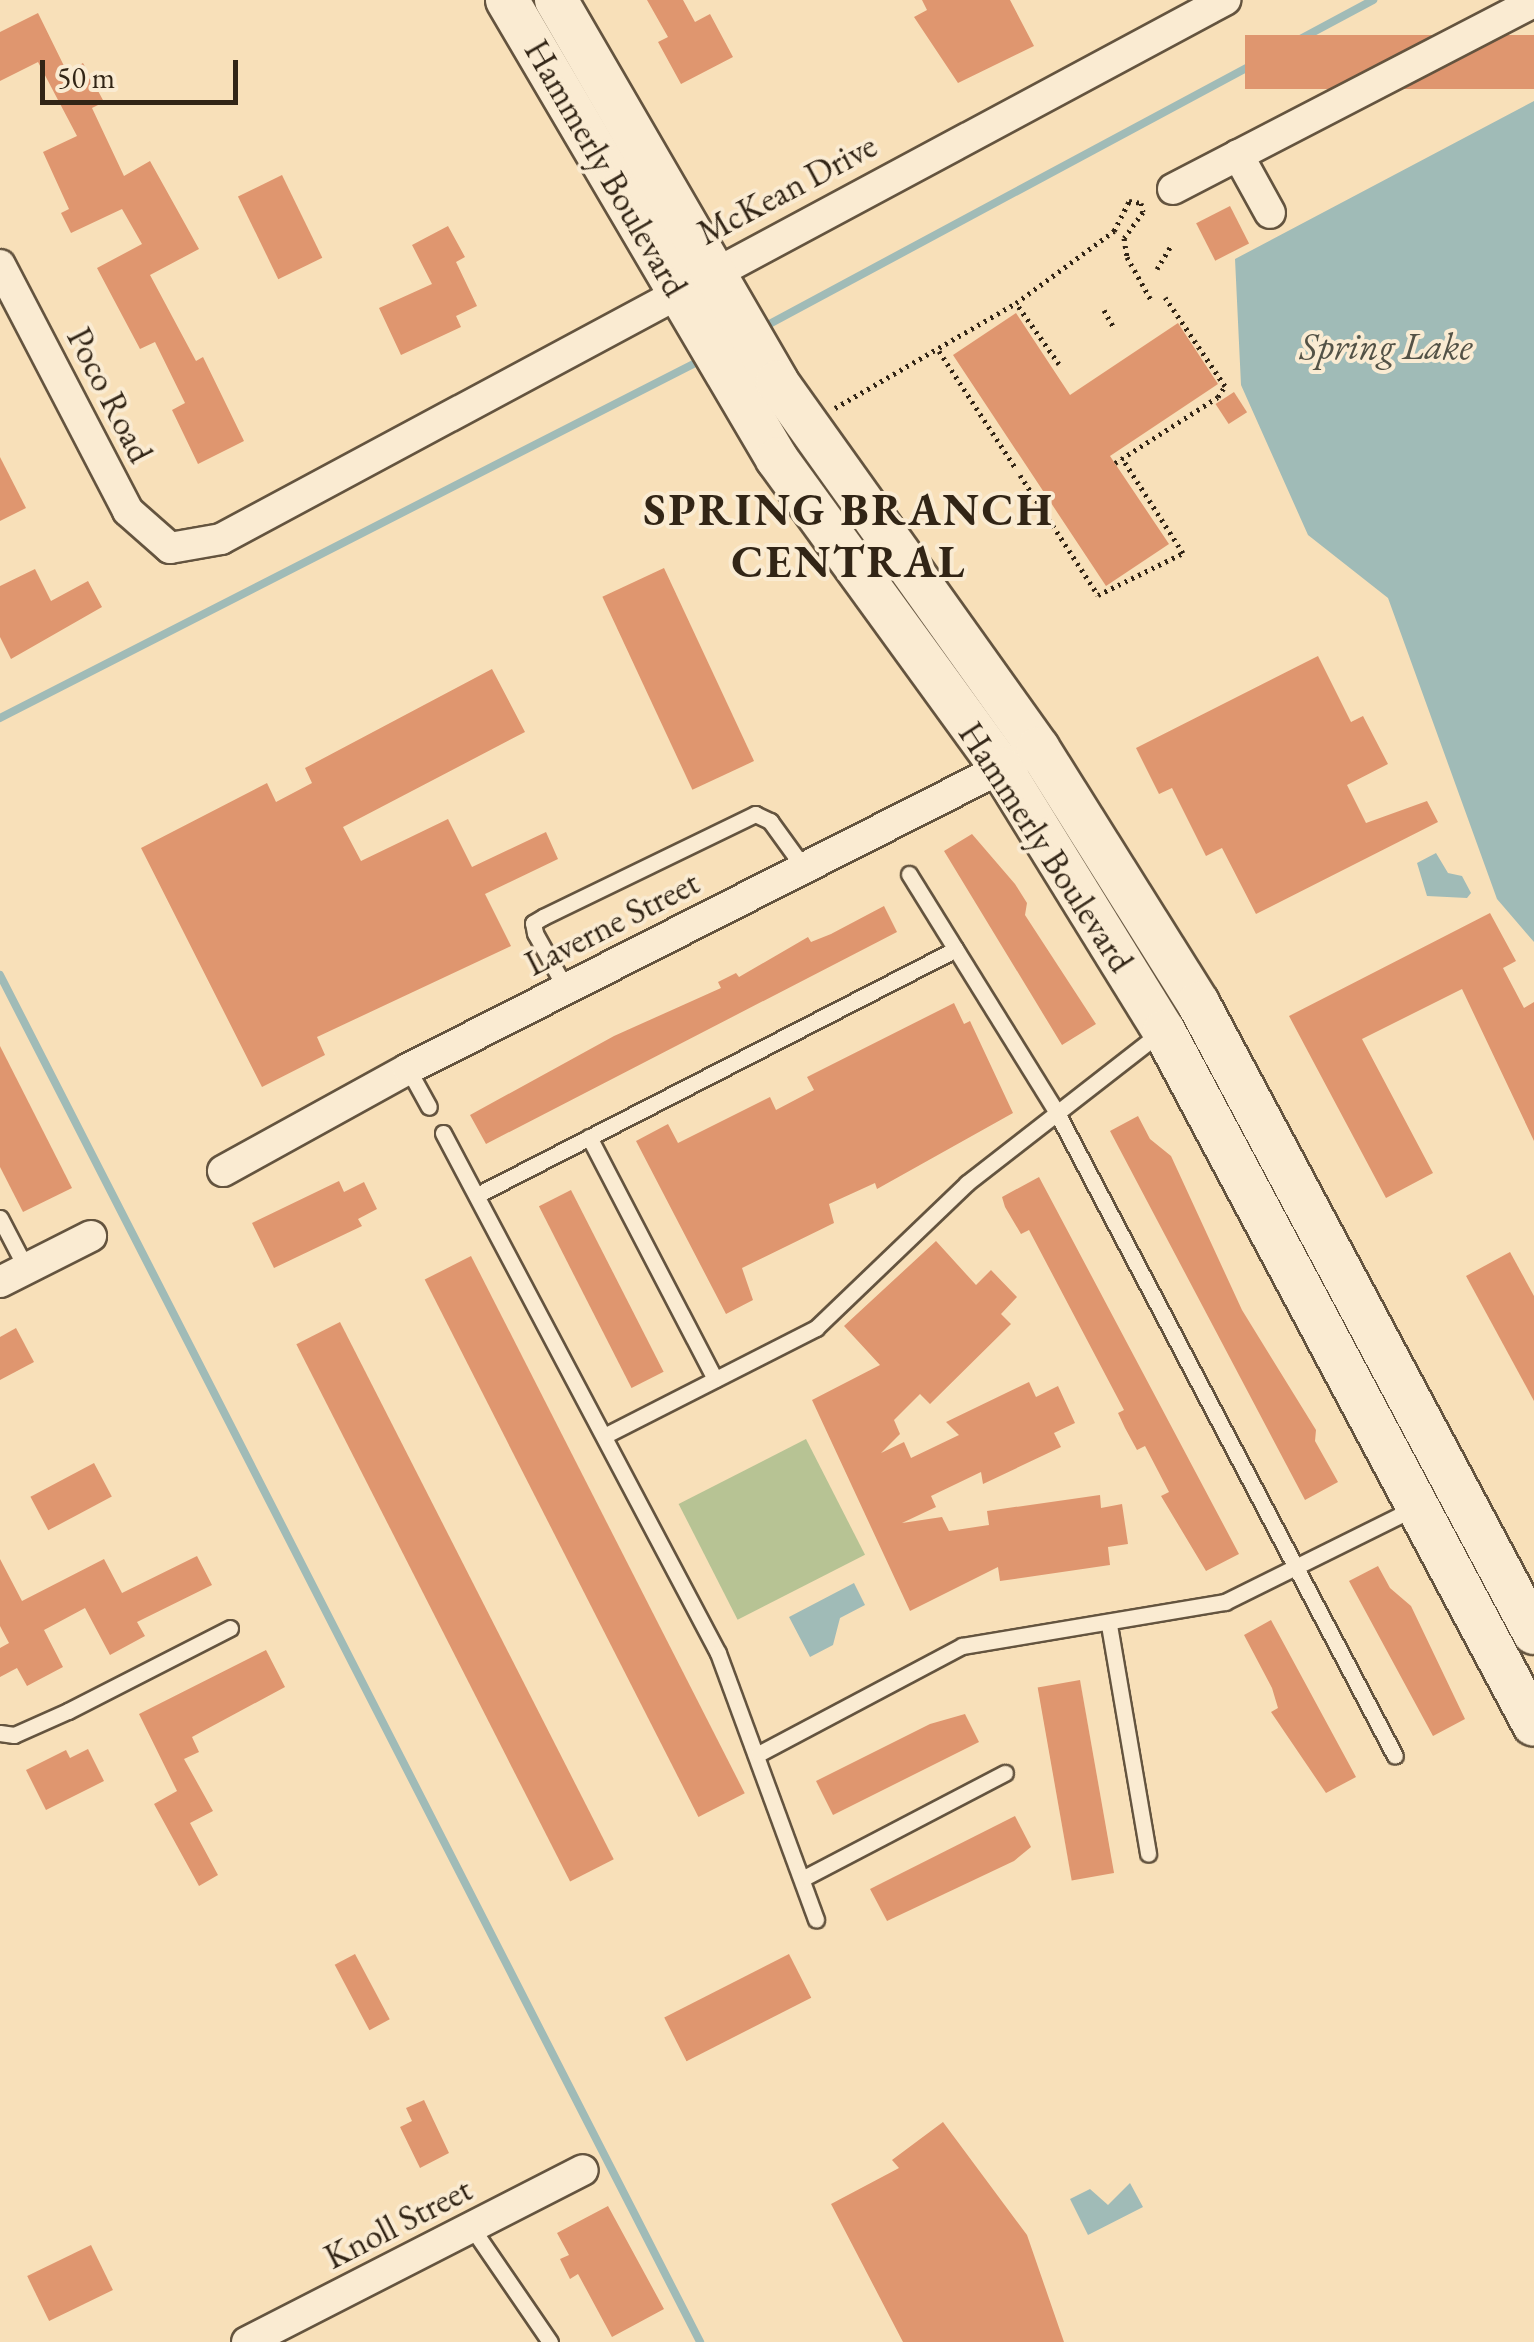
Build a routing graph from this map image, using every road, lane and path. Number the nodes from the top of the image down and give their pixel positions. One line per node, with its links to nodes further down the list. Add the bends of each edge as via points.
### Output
1 (507, 0): 11 (main road, Hammerly Boulevard)
2 (556, 0): 11 (main road, Hammerly Boulevard)
3 (1225, 0): 11 (street, McKean Drive)
4 (1534, 2): 5 (street)
5 (1238, 155): 6 (street); 7 (street)
6 (1172, 189)
7 (1270, 214)
8 (1170, 247): 10 (path)
9 (0, 264): 27 (street, Poco Road, via 128,511)
10 (1158, 269)
11 (702, 293): 21 (main road, Hammerly Boulevard); 27 (street, McKean Drive, via 222,539)
12 (1164, 297): 24 (path, via 1224,386 1218,397)
13 (1150, 300): 14 (path, via 1127,257 1124,238 1143,212 1142,202 1129,201 1114,231)
14 (1016, 303): 17 (path); 20 (path)
15 (1104, 310): 16 (path)
16 (1113, 326)
17 (976, 328): 18 (path); 19 (path)
18 (981, 336)
19 (940, 350): 22 (path); 25 (path)
20 (1059, 364)
21 (760, 391): 30 (main road, Hammerly Boulevard); 31 (main road, Hammerly Boulevard, via 840,552)
22 (826, 414)
23 (1128, 444): 24 (path)
24 (1132, 452): 29 (path, via 1118,460 1183,553)
25 (1015, 467)
26 (1020, 475): 29 (path, via 1098,594)
27 (170, 548)
28 (1136, 566): 29 (path)
29 (1140, 574)
30 (1038, 748): 31 (street, Laverne Street); 36 (main road, Hammerly Boulevard)
31 (1002, 769): 32 (street, Laverne Street); 37 (main road, Hammerly Boulevard)
32 (804, 868): 35 (street, Laverne Street); 35 (lane, via 770,820 755,814 543,917 534,923 536,933)
33 (909, 874): 34 (lane)
34 (956, 949): 40 (lane); 42 (lane)
35 (566, 989): 38 (street, Laverne Street)
36 (1198, 1002): 37 (main road); 48 (main road, Hammerly Boulevard)
37 (1164, 1031): 40 (lane); 50 (main road, Hammerly Boulevard)
38 (408, 1069): 39 (lane); 43 (street, Laverne Street)
39 (429, 1106)
40 (1057, 1112): 49 (lane, via 967,1183 816,1328); 53 (lane)
41 (443, 1133): 44 (lane)
42 (590, 1136): 44 (lane); 49 (lane)
43 (223, 1171)
44 (477, 1195): 51 (lane)
45 (0, 1218): 47 (lane)
46 (90, 1236): 47 (street)
47 (13, 1275)
48 (1390, 1362): 50 (main road); 56 (main road, Hammerly Boulevard)
49 (715, 1379): 51 (lane)
50 (1351, 1382): 52 (main road, Hammerly Boulevard)
51 (606, 1436): 59 (lane, via 718,1652)
52 (1418, 1506): 53 (lane); 57 (main road, Hammerly Boulevard)
53 (1296, 1570): 54 (lane, via 1225,1602); 60 (lane)
54 (1109, 1625): 59 (lane, via 962,1646); 62 (lane)
55 (230, 1628): 58 (lane, via 68,1711 14,1735)
56 (1534, 1633)
57 (1534, 1725)
58 (0, 1733)
59 (758, 1754): 63 (lane)
60 (1394, 1756)
61 (1006, 1772): 63 (lane)
62 (1148, 1854)
63 (802, 1879): 64 (lane)
64 (816, 1920)
65 (583, 2170): 66 (street, Knoll Street)
66 (472, 2228): 67 (street, Knoll Street); 68 (lane)
67 (248, 2342)
68 (550, 2342)

